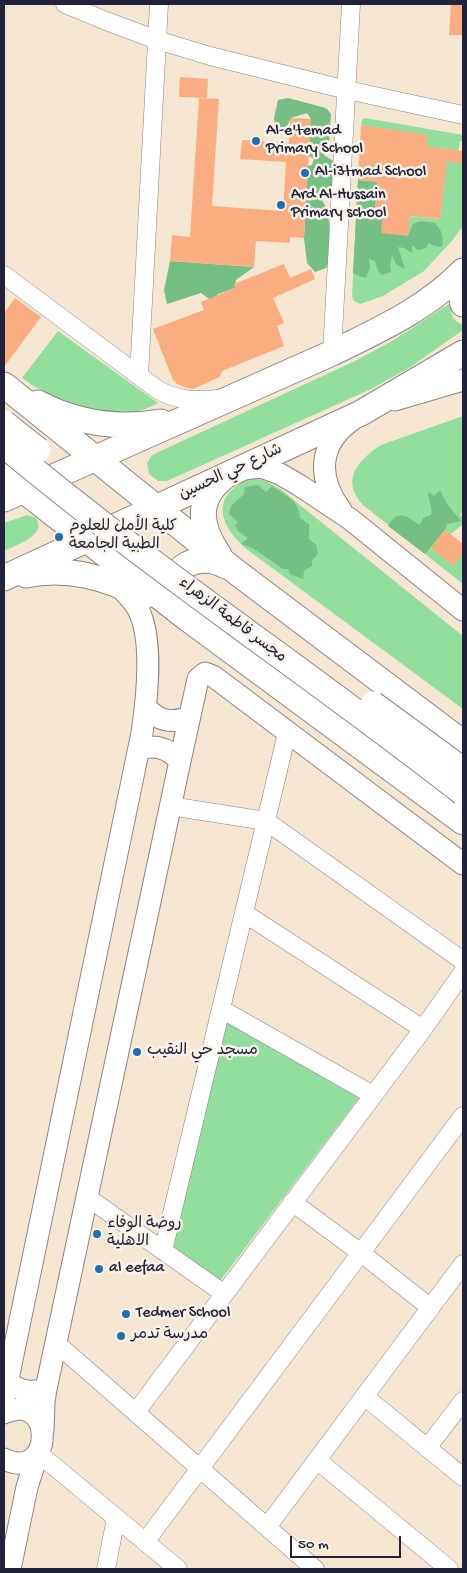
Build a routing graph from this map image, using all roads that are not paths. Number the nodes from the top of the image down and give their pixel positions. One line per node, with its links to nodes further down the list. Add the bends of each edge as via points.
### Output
1 (65, 4): 4 (street)
2 (159, 4): 4 (street)
3 (352, 4): 5 (street)
4 (157, 40): 5 (street); 13 (street)
5 (347, 90): 6 (street); 11 (street)
6 (463, 115)
7 (463, 271): 11 (highway, via 412,312)
8 (4, 275): 13 (street)
9 (463, 279): 10 (highway, via 460,294)
10 (463, 304)
11 (332, 353): 16 (highway)
12 (463, 353): 17 (highway)
13 (139, 376): 16 (street, via 166,394 184,400)
14 (463, 380): 17 (main road, شارع حي الحسين)
15 (4, 384): 18 (highway, via 42,406 90,421 136,425); 21 (highway)
16 (236, 396): 18 (highway)
17 (361, 413): 22 (highway, شارع حي الحسين); 26 (main road, via 338,432 325,454 326,485)
18 (193, 415): 21 (highway)
19 (4, 422): 39 (highway, مجسر فاطمة الزهراء, bridge, via 206,581)
20 (4, 445): 40 (highway, مجسر فاطمة الزهراء, bridge, via 238,627)
21 (94, 459): 24 (highway); 25 (highway)
22 (234, 472): 25 (highway, شارع حي الحسين); 26 (main road, via 252,467 280,474); 28 (highway, via 214,486 204,503 203,513 212,545)
23 (4, 474): 24 (highway)
24 (13, 495): 27 (highway)
25 (155, 508): 27 (highway, شارع حي الحسين); 28 (highway)
26 (350, 519): 31 (main road)
27 (86, 540): 29 (highway, شارع حي الحسين); 32 (highway)
28 (235, 572): 32 (highway, via 202,559 182,568 174,580 172,594 177,608); 36 (highway)
29 (4, 579): 30 (highway, via 61,571 88,574)
30 (116, 584): 32 (highway); 33 (main road, via 134,603 144,629)
31 (463, 610)
32 (188, 619): 43 (highway)
33 (146, 707): 34 (main road, via 152,714 170,722); 37 (main road)
34 (189, 717): 35 (main road, via 198,679 204,673 218,679); 38 (main road)
35 (287, 733): 42 (street); 44 (main road)
36 (463, 743)
37 (139, 749): 38 (main road, via 166,749); 61 (main road)
38 (180, 760): 41 (main road)
39 (463, 770)
40 (463, 792)
41 (170, 806): 42 (street); 52 (main road)
42 (266, 821): 45 (street); 46 (street)
43 (463, 822)
44 (463, 864)
45 (244, 913): 48 (street); 49 (street)
46 (463, 962)
47 (463, 972): 49 (street)
48 (221, 1009): 50 (street); 54 (street)
49 (423, 1029): 50 (street)
50 (373, 1096): 53 (street)
51 (463, 1116): 55 (street)
52 (87, 1197): 54 (street); 59 (main road)
53 (292, 1202): 55 (street); 57 (street)
54 (163, 1251): 57 (street)
55 (361, 1253): 58 (street); 71 (street)
56 (463, 1264): 58 (street)
57 (223, 1293): 64 (street)
58 (431, 1308): 62 (street)
59 (56, 1342): 60 (main road); 64 (street)
60 (46, 1389): 61 (main road); 66 (main road)
61 (5, 1390)
62 (364, 1396): 67 (street); 70 (street)
63 (463, 1401): 67 (street)
64 (136, 1412): 71 (street)
65 (4, 1413): 66 (main road, via 24,1410 33,1415)
66 (43, 1430): 68 (main road, via 43,1442)
67 (427, 1448): 73 (street)
68 (38, 1453): 69 (main road, via 17,1463); 74 (main road); 75 (street)
69 (4, 1459)
70 (317, 1460): 76 (street); 82 (street)
71 (200, 1469): 76 (street); 77 (street)
72 (4, 1470): 74 (main road, via 16,1472)
73 (463, 1477)
74 (26, 1487): 78 (main road)
75 (116, 1518): 77 (street); 79 (street)
76 (267, 1527): 81 (street)
77 (145, 1542): 80 (street)
78 (10, 1569)
79 (106, 1569)
80 (178, 1569)
81 (315, 1569)
82 (449, 1569)

